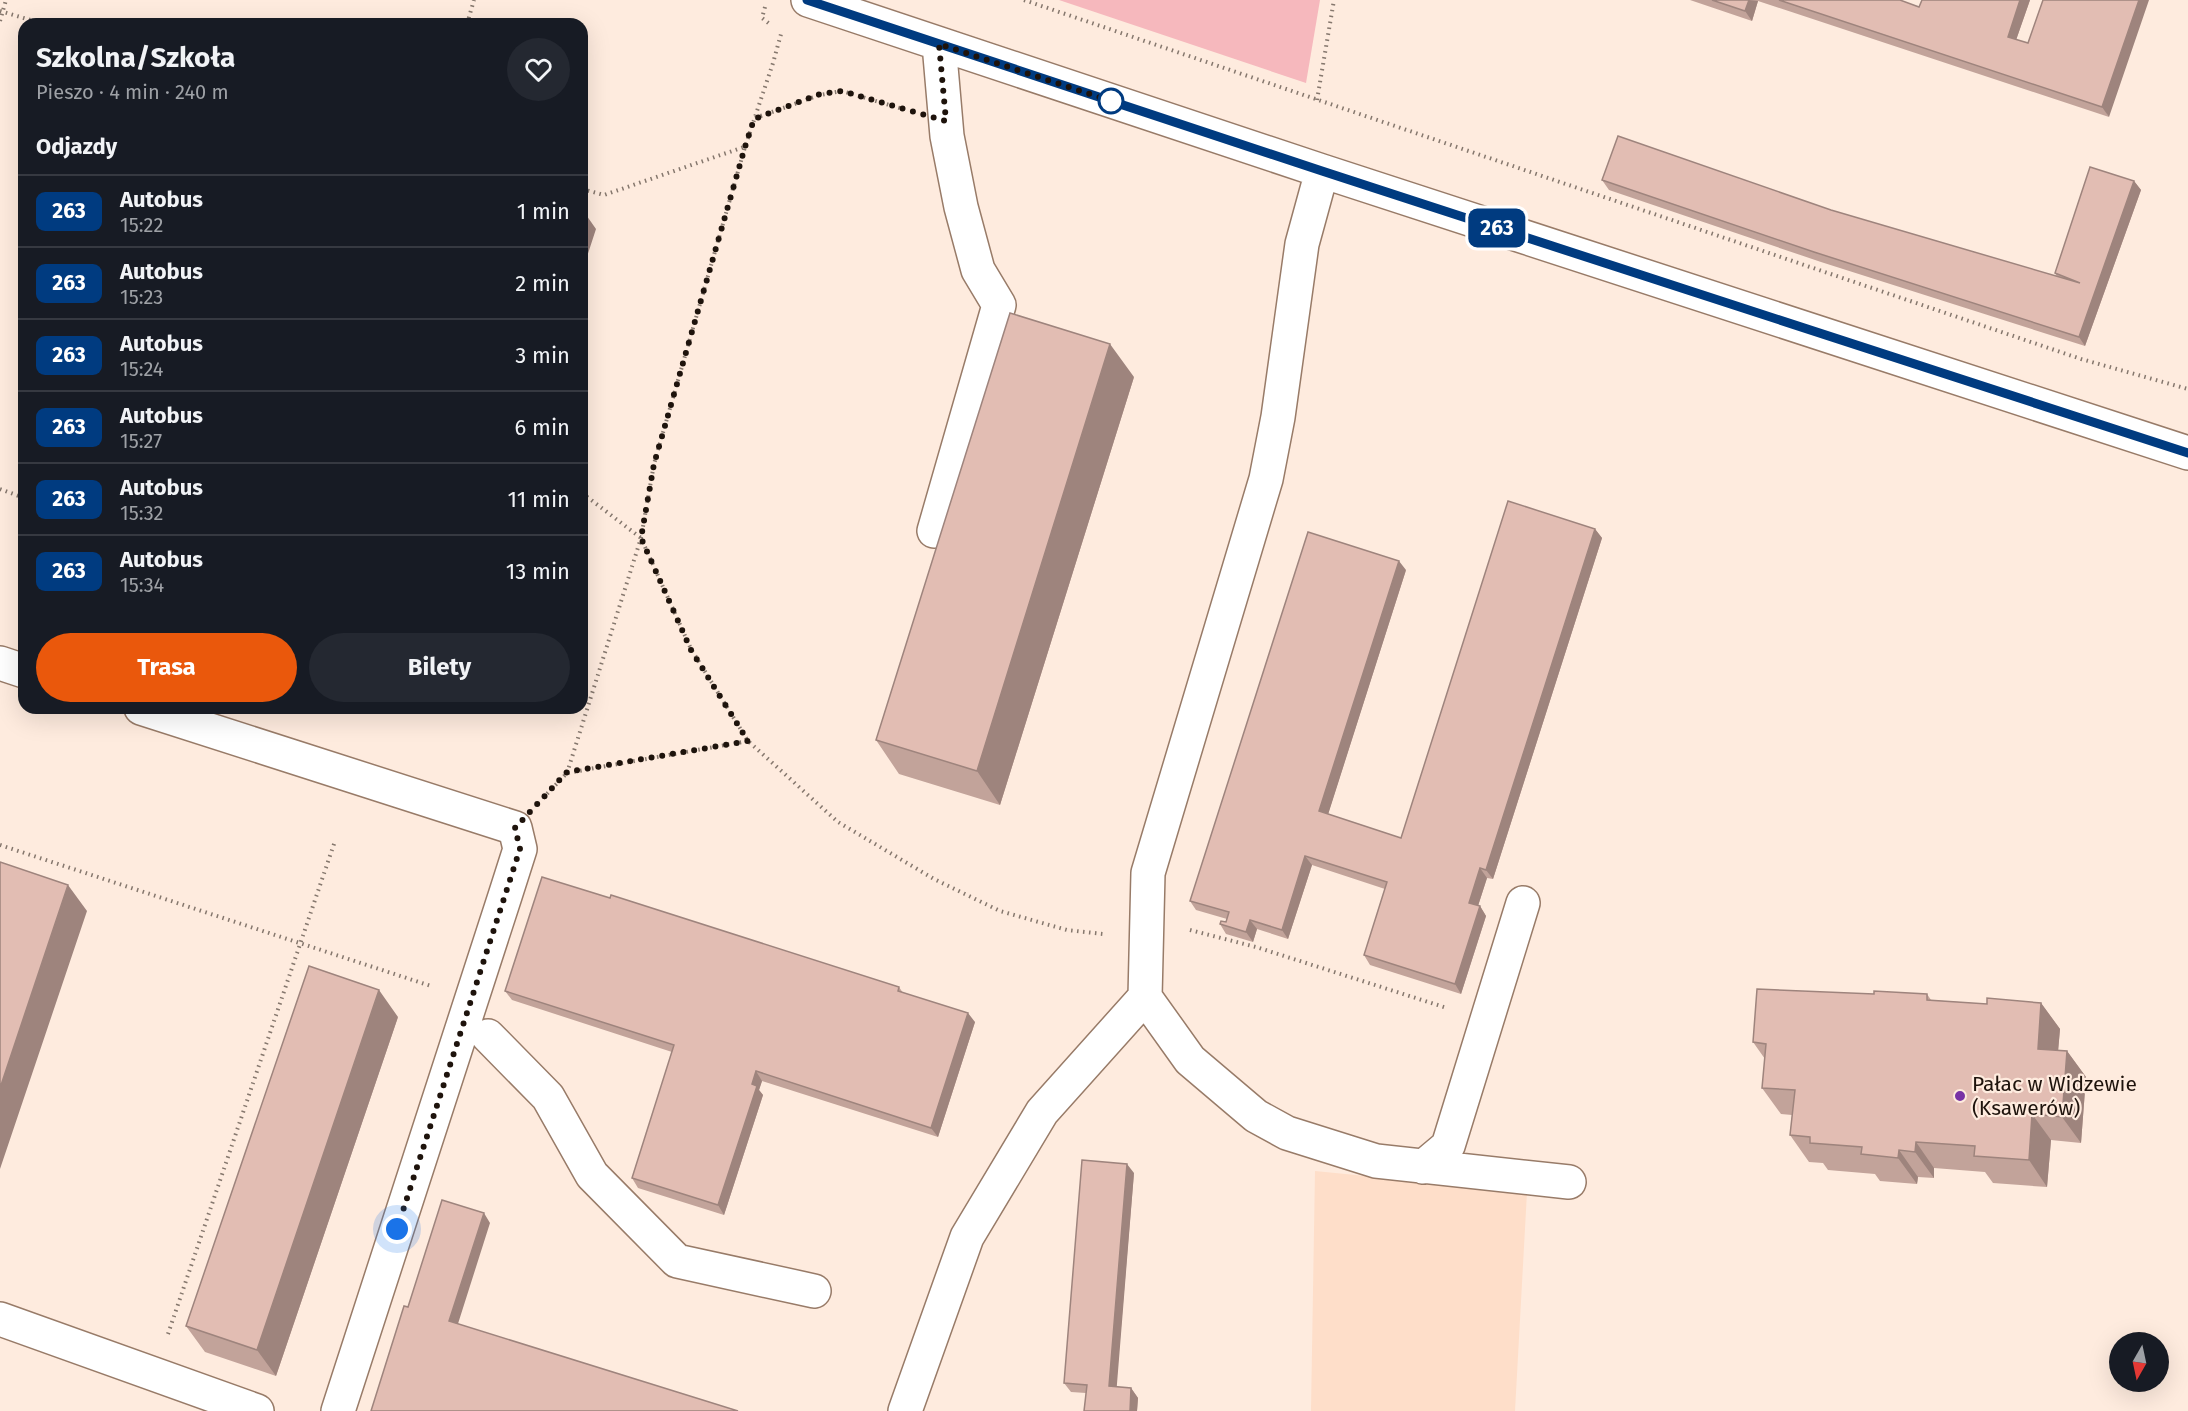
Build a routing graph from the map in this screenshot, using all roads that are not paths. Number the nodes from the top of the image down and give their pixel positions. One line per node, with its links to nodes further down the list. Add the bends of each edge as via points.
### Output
1 (807, 0): 2 (street)
2 (939, 44): 3 (street); 5 (street, via 947,136 960,207 978,270 999,305)
3 (1322, 171): 4 (street); 10 (street, via 1302,244 1266,479 1148,873)
4 (2188, 453)
5 (934, 531)
6 (0, 663): 7 (street)
7 (18, 668)
8 (160, 714): 17 (street, via 515,828 520,849)
9 (1523, 903): 12 (street, via 1448,1146)
10 (1145, 997): 12 (street, via 1190,1060 1256,1116 1287,1133 1376,1161); 18 (street, via 1042,1112 967,1237)
11 (489, 1035): 14 (street, via 548,1097 592,1175 677,1262)
12 (1424, 1167): 13 (street)
13 (1569, 1182)
14 (814, 1291)
15 (0, 1319): 16 (street)
16 (257, 1411)
17 (338, 1411)
18 (905, 1411)

